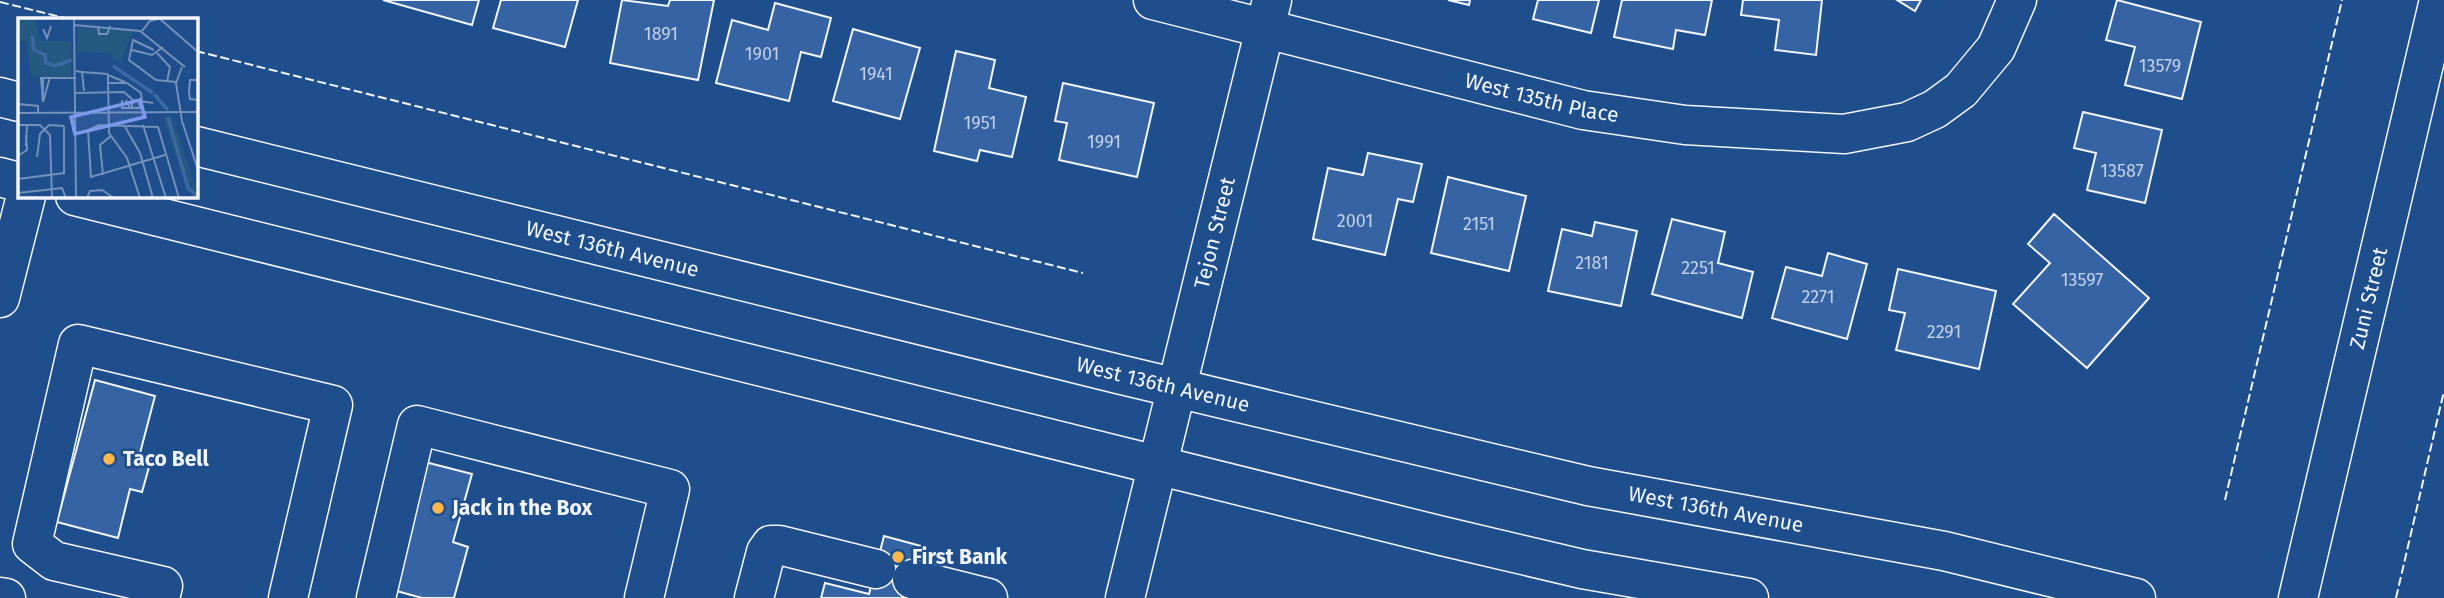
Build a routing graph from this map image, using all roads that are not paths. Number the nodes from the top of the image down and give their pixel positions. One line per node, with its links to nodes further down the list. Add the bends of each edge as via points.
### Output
1 (1153, 0): 4 (main road, West 135th Place)
2 (2017, 0): 4 (main road, West 135th Place, via 1996,48 1961,90 1935,109 1882,129 1844,134 1685,125 1583,110)
3 (2439, 0): 28 (main road, Zuni Street)
4 (1269, 14): 13 (main road, Tejon Street)
5 (0, 97): 6 (main road)
6 (18, 102)
7 (198, 146): 13 (main road, West 136th Avenue)
8 (0, 177): 9 (main road)
9 (18, 182)
10 (25, 198): 12 (main road)
11 (83, 198): 14 (main road)
12 (0, 298)
13 (1179, 388): 14 (main road, Tejon Street); 27 (main road, West 136th Avenue, via 1588,486 1944,551)
14 (1159, 466): 25 (main road, Tejon Street); 26 (main road, via 1582,569)
15 (876, 569): 23 (main road, via 771,545 765,552)
16 (912, 579): 24 (main road)
17 (0, 597): 18 (main road)
18 (6, 598)
19 (160, 598): 20 (main road, via 163,586 54,561 32,544 78,344 333,405)
20 (288, 598)
21 (376, 598): 22 (main road, via 417,425 670,489)
22 (644, 598)
23 (754, 598)
24 (988, 598)
25 (1125, 598)
26 (1749, 598)
27 (2136, 598)
28 (2298, 598)

